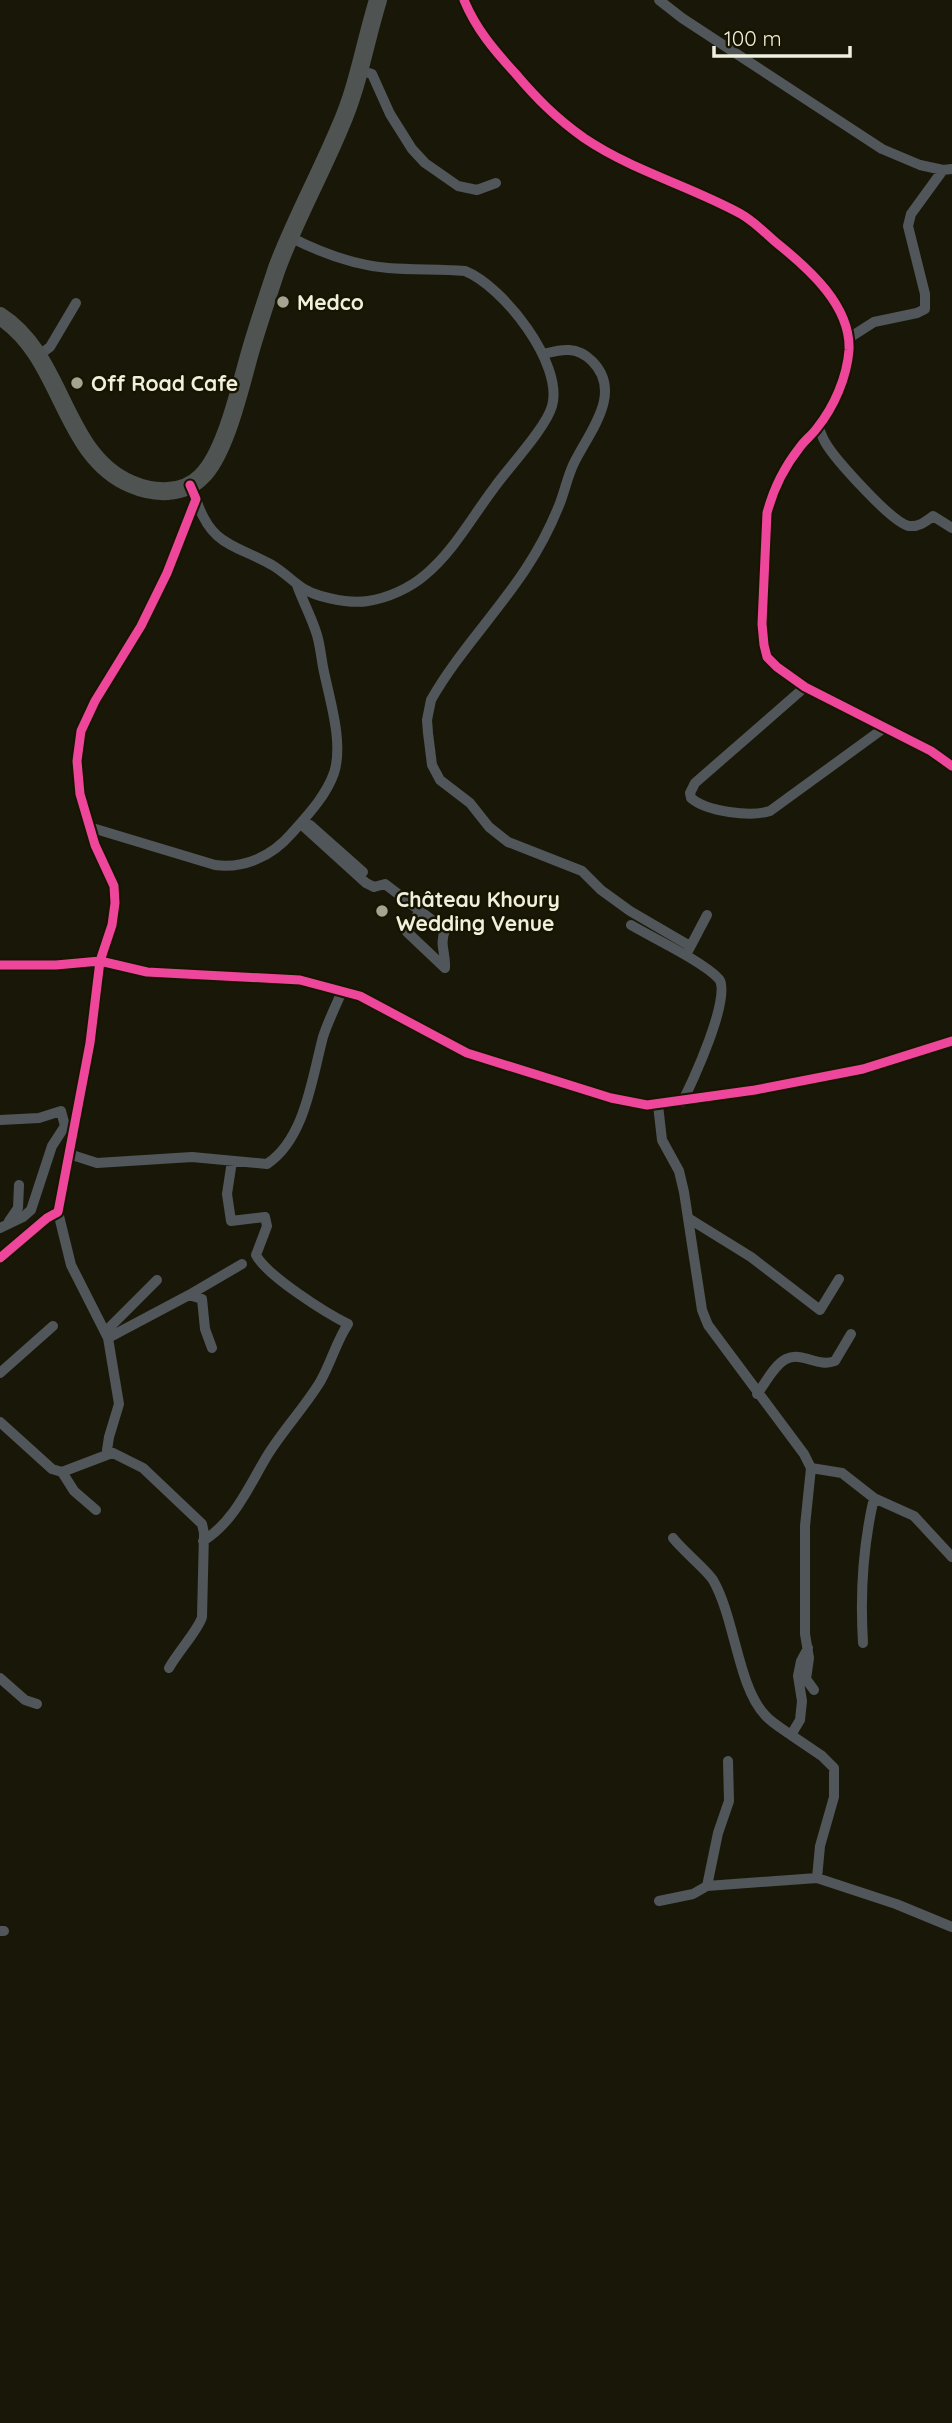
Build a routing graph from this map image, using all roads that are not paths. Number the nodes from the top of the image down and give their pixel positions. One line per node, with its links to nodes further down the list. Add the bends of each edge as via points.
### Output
1 (378, 0): 4 (highway)
2 (464, 0): 10 (street, via 484,38 557,118 630,164 756,224 819,280)
3 (659, 0): 5 (street, via 882,149 907,162)
4 (359, 70): 6 (street, via 372,74 390,114 425,163 458,187 477,190); 7 (highway, via 341,127)
5 (948, 170): 10 (street, via 911,214 908,226 925,309 880,320)
6 (496, 183)
7 (289, 237): 11 (street, via 325,255 354,262 475,275 512,307); 14 (highway, via 219,449)
8 (76, 303): 12 (street, via 50,347)
9 (0, 316): 12 (highway, via 21,332)
10 (849, 338): 13 (street, via 844,378)
11 (543, 354): 16 (street, via 553,387 552,407 430,571 406,588 368,601 321,596); 27 (street, via 564,349 583,354 603,375 604,402 526,569 431,700 432,765 440,780 470,803 500,837 582,871 601,890)
12 (39, 355): 14 (highway, via 78,432 107,468 145,489)
13 (818, 427): 15 (street, via 834,454 900,523 914,526 933,516); 17 (street, via 783,474 767,513 764,645 767,657)
14 (193, 492): 16 (street, via 202,519 220,539 284,572); 22 (street, via 167,573 81,731 78,777)
15 (952, 528)
16 (298, 585): 20 (street, via 317,636 336,736 334,774)
17 (805, 687): 18 (street); 18 (street, via 695,783 690,793 695,802 756,815 770,811)
18 (884, 728): 19 (street)
19 (952, 766)
20 (314, 809): 21 (street); 23 (street, via 310,826)
21 (301, 824): 22 (street, via 260,858 229,867); 24 (street, via 366,883 374,887 385,884)
22 (89, 827): 28 (street, via 115,895 112,925)
23 (363, 872)
24 (419, 912): 24 (street, via 445,930 440,943 444,968 407,932)
25 (707, 915): 27 (street)
26 (631, 925): 27 (street)
27 (688, 951): 32 (street, via 719,979 722,992 694,1080)
28 (100, 961): 29 (street); 30 (street, via 147,972 300,979); 35 (street, via 90,1043)
29 (0, 965)
30 (342, 991): 33 (street, via 360,996 467,1054 611,1098); 37 (street, via 288,1144 267,1164)
31 (952, 1041): 32 (street, via 863,1069)
32 (682, 1101): 33 (street)
33 (658, 1105): 40 (street, via 662,1140 679,1171)
34 (0, 1120): 35 (street, via 39,1118 61,1111)
35 (70, 1125): 36 (street); 41 (street, via 52,1146 31,1210)
36 (69, 1154): 37 (street, via 97,1163 167,1157); 39 (street)
37 (232, 1161): 60 (street, via 227,1194 231,1221 265,1217 267,1226 257,1259 284,1283 348,1324 300,1412 219,1531)
38 (19, 1185): 41 (street, via 19,1208)
39 (58, 1212): 42 (street); 49 (street, via 71,1265)
40 (688, 1218): 45 (street, via 751,1257 820,1310); 52 (street, via 705,1318)
41 (5, 1226)
42 (0, 1258)
43 (242, 1264): 46 (street)
44 (157, 1279): 49 (street)
45 (839, 1279)
46 (189, 1295): 49 (street); 50 (street, via 202,1299)
47 (52, 1326): 51 (street)
48 (851, 1334): 52 (street, via 835,1361 785,1360)
49 (106, 1335): 54 (street, via 119,1404 107,1445)
50 (212, 1348)
51 (0, 1373)
52 (757, 1394): 55 (street)
53 (0, 1422): 56 (street, via 52,1469)
54 (112, 1453): 56 (street); 60 (street, via 144,1468 202,1524)
55 (811, 1468): 57 (street, via 842,1473); 63 (street, via 805,1527)
56 (62, 1472): 58 (street, via 74,1491)
57 (874, 1498): 61 (street, via 914,1516); 62 (street, via 862,1584)
58 (96, 1510)
59 (673, 1538): 68 (street, via 712,1577 747,1683 764,1715)
60 (203, 1541): 64 (street, via 200,1624)
61 (952, 1557)
62 (863, 1643)
63 (808, 1648): 66 (street, via 806,1679); 68 (street, via 798,1676 800,1720)
64 (169, 1668)
65 (0, 1678): 67 (street, via 25,1700)
66 (814, 1689)
67 (37, 1704)
68 (791, 1735): 70 (street, via 834,1768 834,1797 820,1846)
69 (728, 1761): 71 (street, via 729,1801)
70 (817, 1878): 71 (street); 73 (street)
71 (707, 1886): 72 (street)
72 (659, 1901)
73 (952, 1927)

